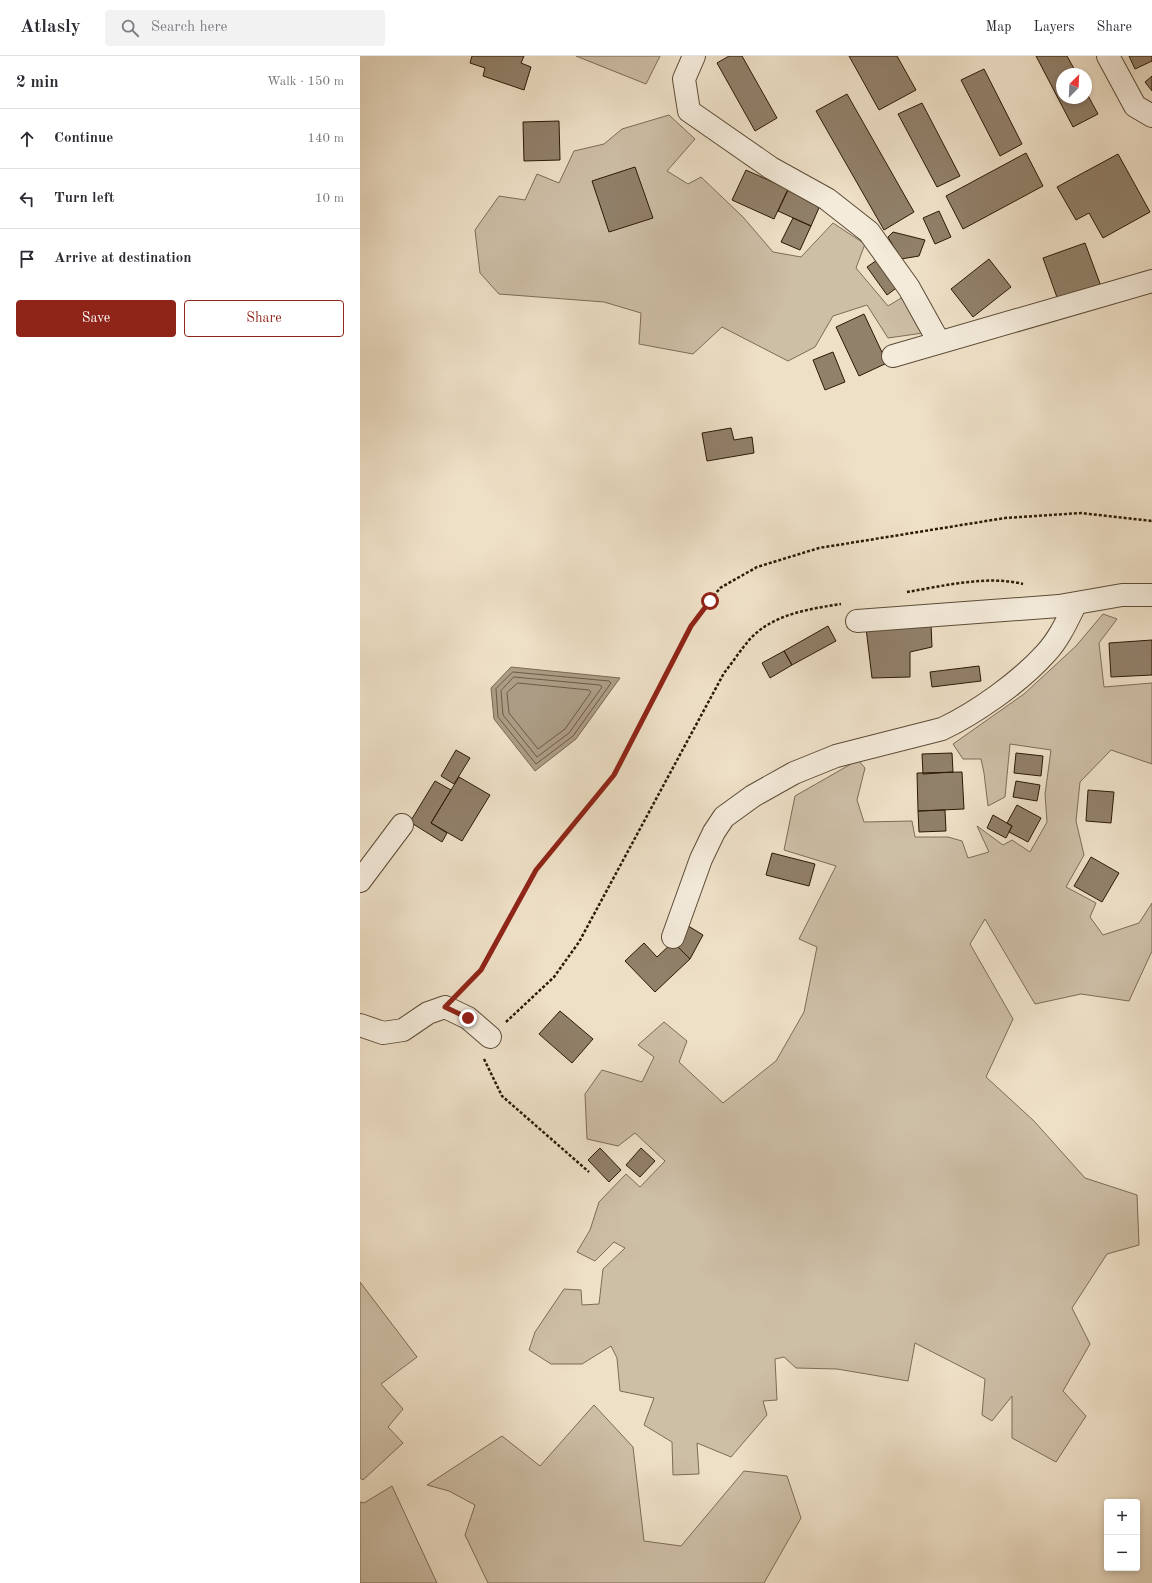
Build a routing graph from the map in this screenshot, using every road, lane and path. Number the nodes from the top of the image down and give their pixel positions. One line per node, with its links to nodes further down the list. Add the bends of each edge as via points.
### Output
1 (694, 56): 5 (street, via 684,79 689,111 771,168 826,199 869,232 909,288)
2 (1108, 56): 3 (street, via 1135,106)
3 (1152, 116)
4 (1152, 281): 5 (street)
5 (939, 342): 6 (street)
6 (893, 356)
7 (1152, 521): 14 (path, via 1081,513 998,519 819,548 757,567 720,588 691,626 614,775 536,870 481,970)
8 (1152, 595): 9 (street, via 1122,595)
9 (1076, 603): 10 (street); 13 (street, via 1061,632 1046,653 1004,690 957,722 942,729 836,756 794,773 753,796 724,817 700,859)
10 (857, 621)
11 (402, 825): 12 (street)
12 (360, 881)
13 (672, 937)
14 (445, 1007): 15 (street, via 428,1013 403,1030 383,1033); 16 (street, via 468,1018)
15 (360, 1025)
16 (490, 1037)

